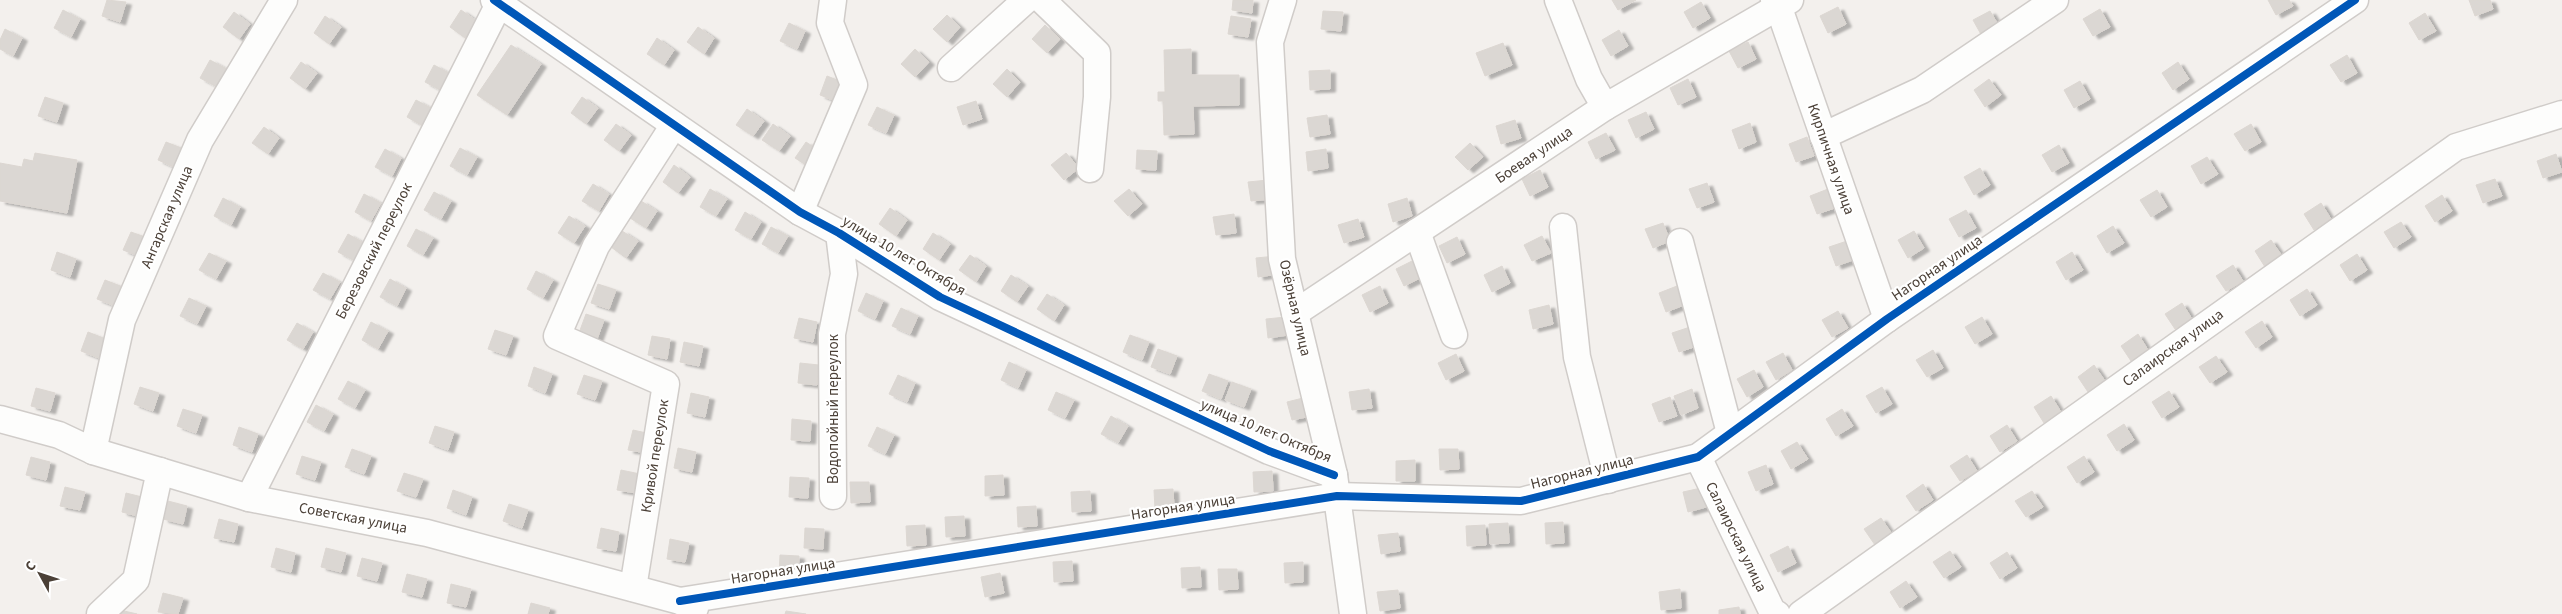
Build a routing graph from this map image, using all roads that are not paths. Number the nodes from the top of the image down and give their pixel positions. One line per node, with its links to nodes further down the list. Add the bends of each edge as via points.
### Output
1 (284, 0): 27 (street, Ангарская улица, via 200,140 122,320)
2 (833, 0): 17 (street, via 830,23 854,85)
3 (1026, 0): 11 (street)
4 (1042, 0): 16 (street, via 1096,53 1097,97)
5 (1283, 0): 22 (street, Озёрная улица, via 1270,42 1282,259)
6 (1558, 0): 12 (street, via 1589,79)
7 (2055, 0): 15 (street, via 1922,90)
8 (2355, 0): 23 (street, Нагорная улица)
9 (497, 2): 14 (street, улица 10 лет Октября); 33 (street, Березовский переулок)
10 (1781, 3): 12 (street, Боевая улица); 15 (street, Кирпичная улица)
11 (951, 68)
12 (1605, 107): 19 (street, Боевая улица)
13 (2562, 114): 40 (street, Салаирская улица, via 2456,147)
14 (674, 125): 17 (street, улица 10 лет Октября); 34 (street, Кривой переулок, via 596,246 557,336 666,384)
15 (1823, 136): 23 (street, Кирпичная улица)
16 (1090, 169)
17 (800, 212): 20 (street, улица 10 лет Октября)
18 (1563, 227): 30 (street, via 1577,356)
19 (1417, 232): 22 (street, Боевая улица); 24 (street)
20 (839, 233): 31 (street, улица 10 лет Октября, via 940,297 1269,450); 32 (street, Водопойный переулок, via 844,274 832,334)
21 (1680, 242): 26 (street)
22 (1296, 313): 31 (street, Озёрная улица)
23 (1887, 319): 26 (street, Нагорная улица)
24 (1454, 335)
25 (0, 419): 27 (street, Советская улица, via 59,435)
26 (1730, 434): 28 (street, Нагорная улица)
27 (93, 451): 29 (street, Советская улица)
28 (1698, 457): 30 (street, Нагорная улица); 39 (street, Салаирская улица)
29 (160, 471): 33 (street, Советская улица); 36 (street, via 136,580)
30 (1608, 480): 31 (street, Нагорная улица, via 1521,501)
31 (1335, 485): 35 (street, Нагорная улица); 38 (street, Озёрная улица)
32 (833, 496)
33 (250, 498): 34 (street, Советская улица, via 427,533)
34 (633, 588): 35 (street, Советская улица)
35 (680, 601): 37 (street, Советская улица)
36 (100, 614)
37 (707, 614)
38 (1353, 614)
39 (1776, 614)
40 (1801, 614)

